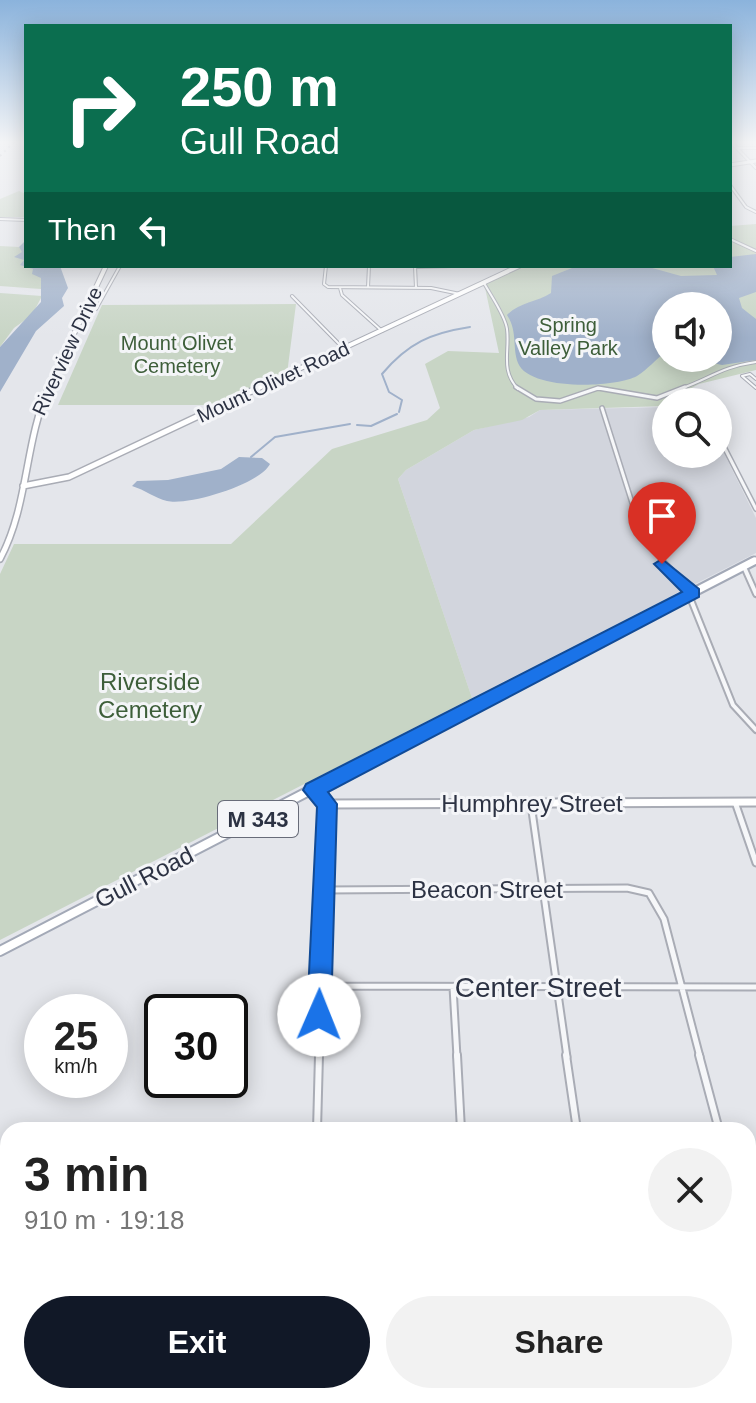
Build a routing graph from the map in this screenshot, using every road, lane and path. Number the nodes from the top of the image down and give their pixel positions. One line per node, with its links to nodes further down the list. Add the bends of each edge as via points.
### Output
1 (0, 219): 2 (street)
2 (24, 220)
3 (732, 240): 4 (street)
4 (756, 251)
5 (105, 268): 17 (street, Riverview Drive)
6 (119, 268): 17 (street, via 96,309)
7 (326, 268): 13 (street, via 325,286)
8 (369, 268): 12 (street)
9 (415, 268): 14 (street)
10 (515, 268): 11 (street, Mount Olivet Road)
11 (484, 283): 15 (street, Mount Olivet Road); 20 (street, via 507,328 504,351 510,381 539,400 560,401 598,388 657,398 703,381 725,366)
12 (368, 287): 13 (street); 14 (street)
13 (340, 288): 18 (street)
14 (416, 288): 15 (street)
15 (460, 294): 18 (street, Mount Olivet Road)
16 (292, 296): 19 (street)
17 (81, 318): 25 (street, Riverview Drive, via 35,418)
18 (382, 331): 19 (street, Mount Olivet Road)
19 (344, 349): 25 (street, Mount Olivet Road, via 69,477)
20 (756, 362)
21 (756, 379): 22 (street, via 742,376)
22 (756, 388)
23 (602, 408): 30 (street, via 650,545)
24 (732, 462): 26 (street)
25 (23, 486): 27 (street, Riverview Drive)
26 (756, 509)
27 (0, 559)
28 (756, 560): 29 (main road, Gull Road / M 343)
29 (744, 567): 30 (main road, Gull Road / M 343); 31 (street)
30 (691, 594): 32 (street, via 733,705); 33 (main road, Gull Road / M 343)
31 (756, 594)
32 (756, 730)
33 (313, 790): 37 (street); 41 (main road, Gull Road / M 343)
34 (735, 802): 35 (street, Humphrey Street); 36 (street, Humphrey Street); 38 (street)
35 (756, 802)
36 (531, 803): 37 (street, Humphrey Street); 39 (street)
37 (327, 804): 40 (street)
38 (756, 863)
39 (543, 888): 40 (street, Beacon Street); 44 (street); 46 (street, Beacon Street, via 649,893 660,908)
40 (325, 890): 42 (street)
41 (0, 951)
42 (320, 986): 43 (street, Center Street); 47 (street)
43 (453, 987): 44 (street, Center Street); 48 (street)
44 (557, 987): 46 (street, Center Street); 49 (street)
45 (756, 987): 46 (street, Center Street)
46 (682, 988): 50 (street)
47 (317, 1122)
48 (461, 1122)
49 (576, 1122)
50 (717, 1122)

